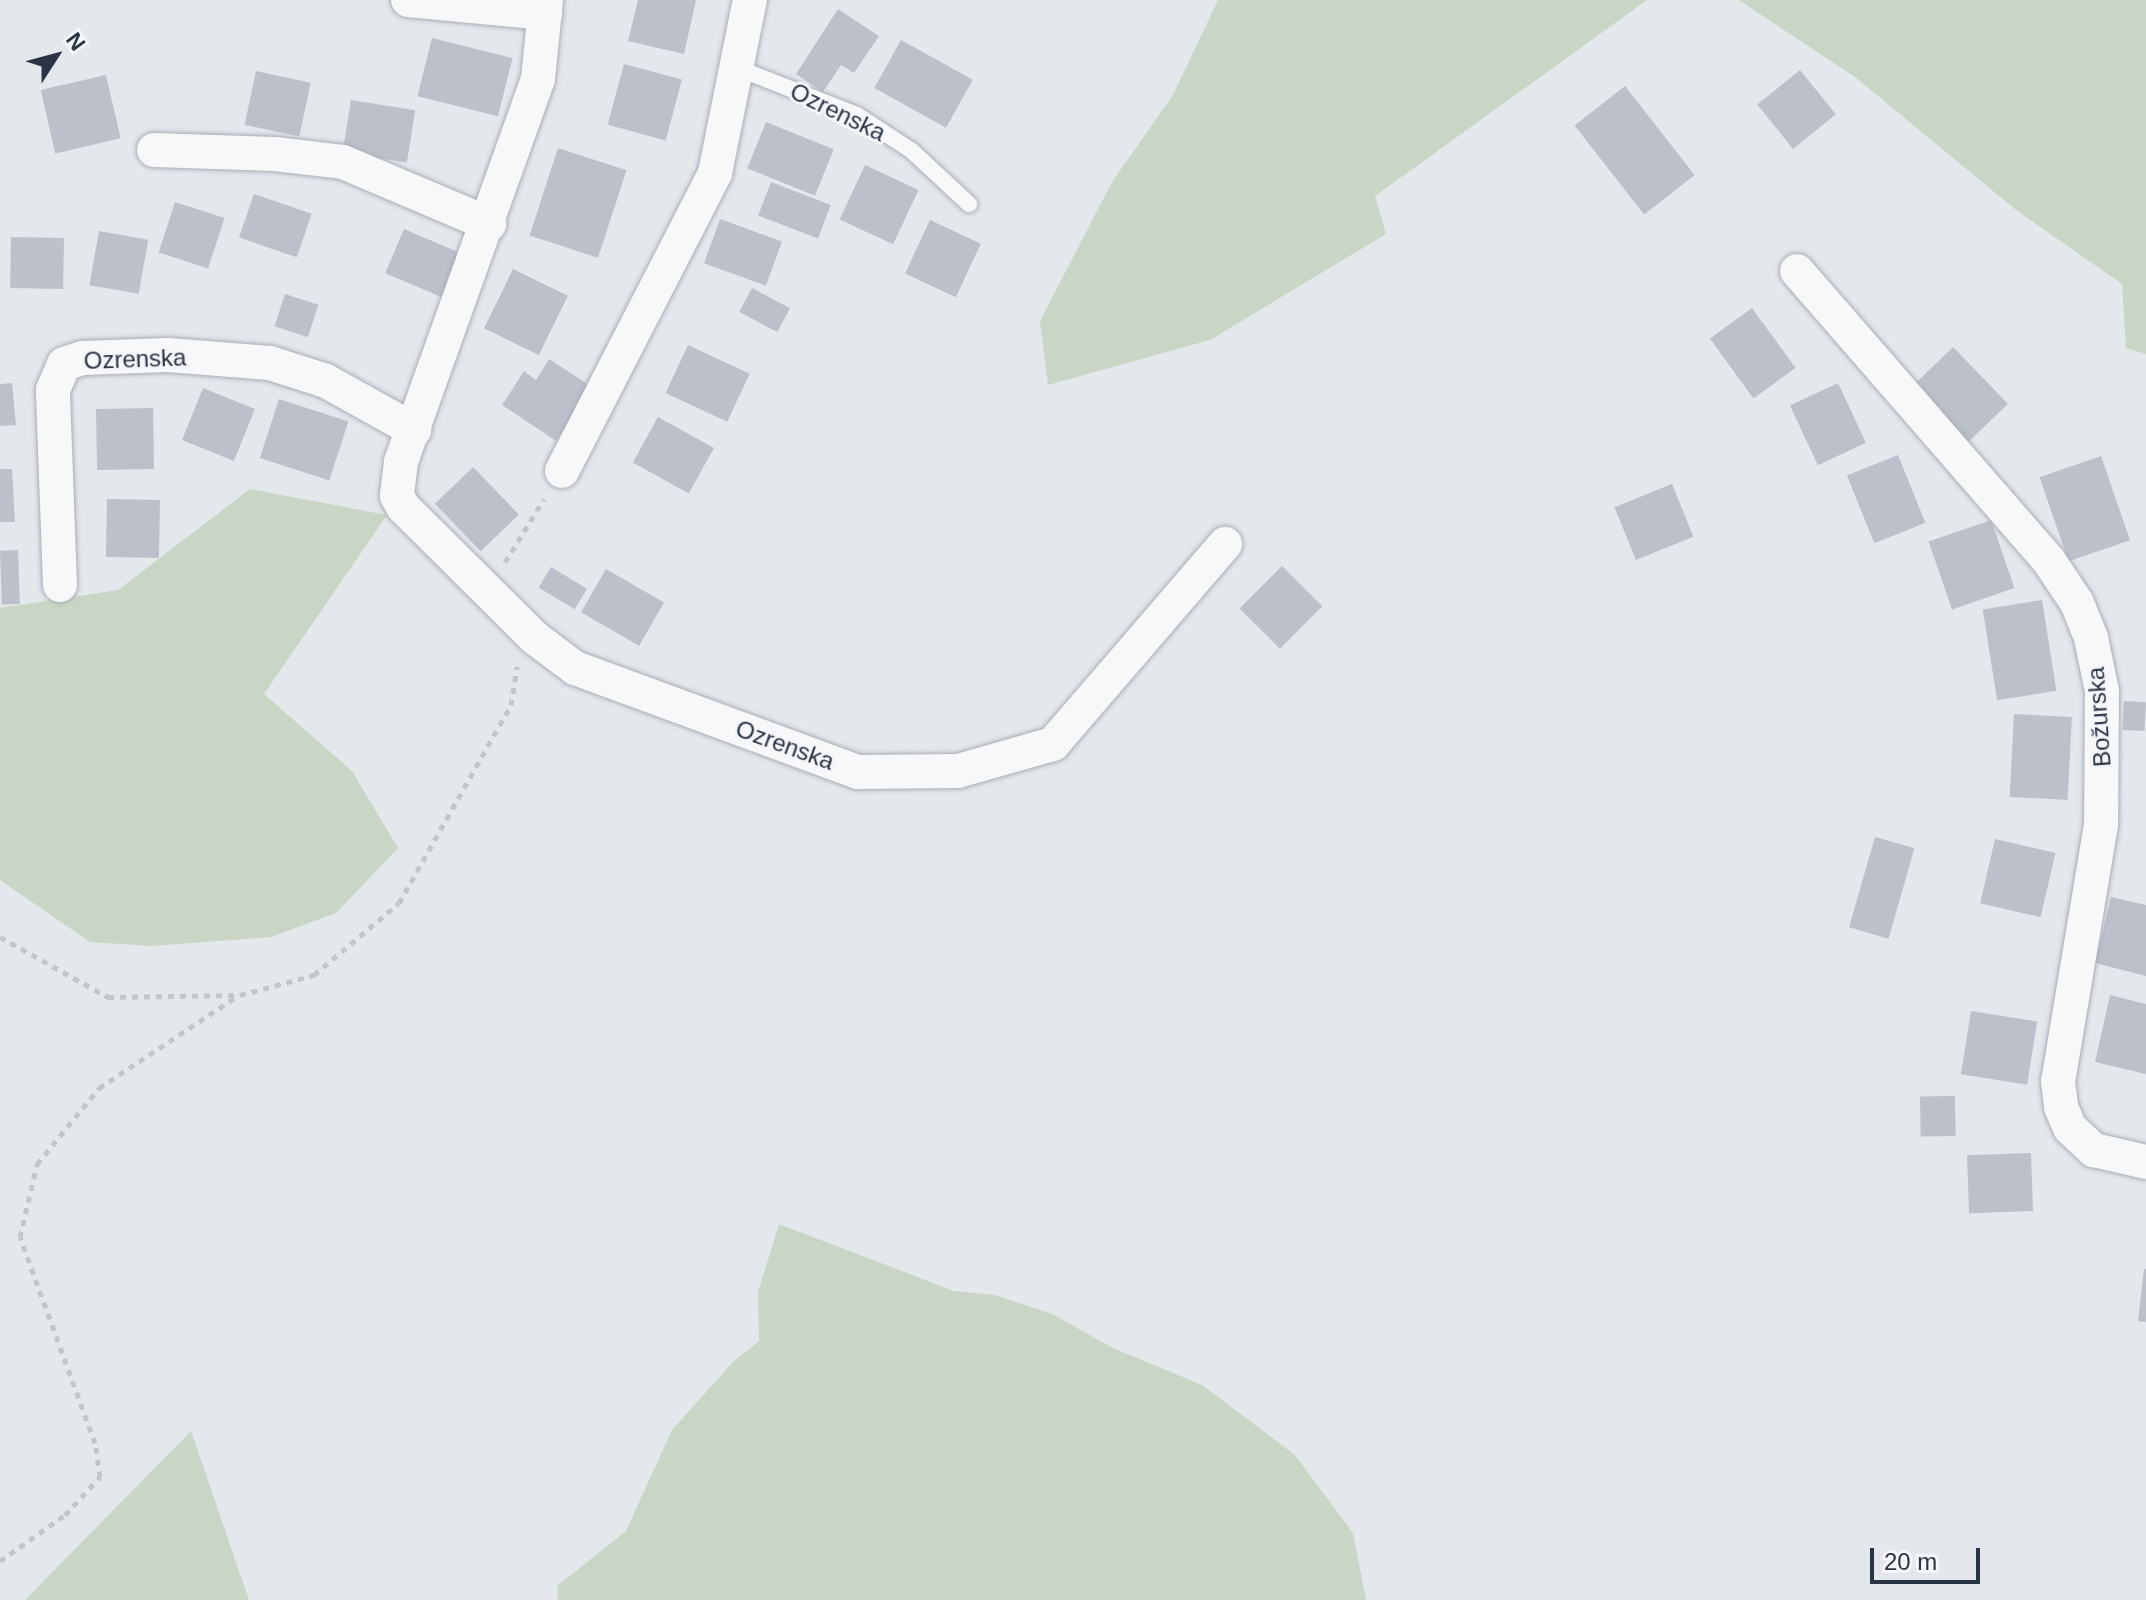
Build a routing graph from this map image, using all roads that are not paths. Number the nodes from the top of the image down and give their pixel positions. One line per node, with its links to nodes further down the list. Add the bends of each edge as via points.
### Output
1 (408, 0): 3 (street, Ozrenska)
2 (750, 0): 4 (street)
3 (546, 7): 7 (street, Ozrenska, via 538,79)
4 (735, 67): 6 (lane, Ozrenska, via 869,122 912,151); 10 (street, via 715,173)
5 (154, 150): 7 (street, via 343,162)
6 (969, 204)
7 (489, 224): 9 (street, Ozrenska)
8 (1797, 271): 13 (street, Božurska, via 2049,561 2077,603 2091,638 2102,691 2101,825 2059,1094 2070,1128 2080,1140 2094,1150)
9 (414, 430): 11 (street, Ozrenska, via 401,462 397,496 403,507 523,627 575,668 858,772 958,771 1053,744); 12 (street, Ozrenska, via 326,381 270,363 168,355 82,358 64,364 53,390)
10 (562, 471)
11 (1225, 544)
12 (60, 585)
13 (2146, 1162)

